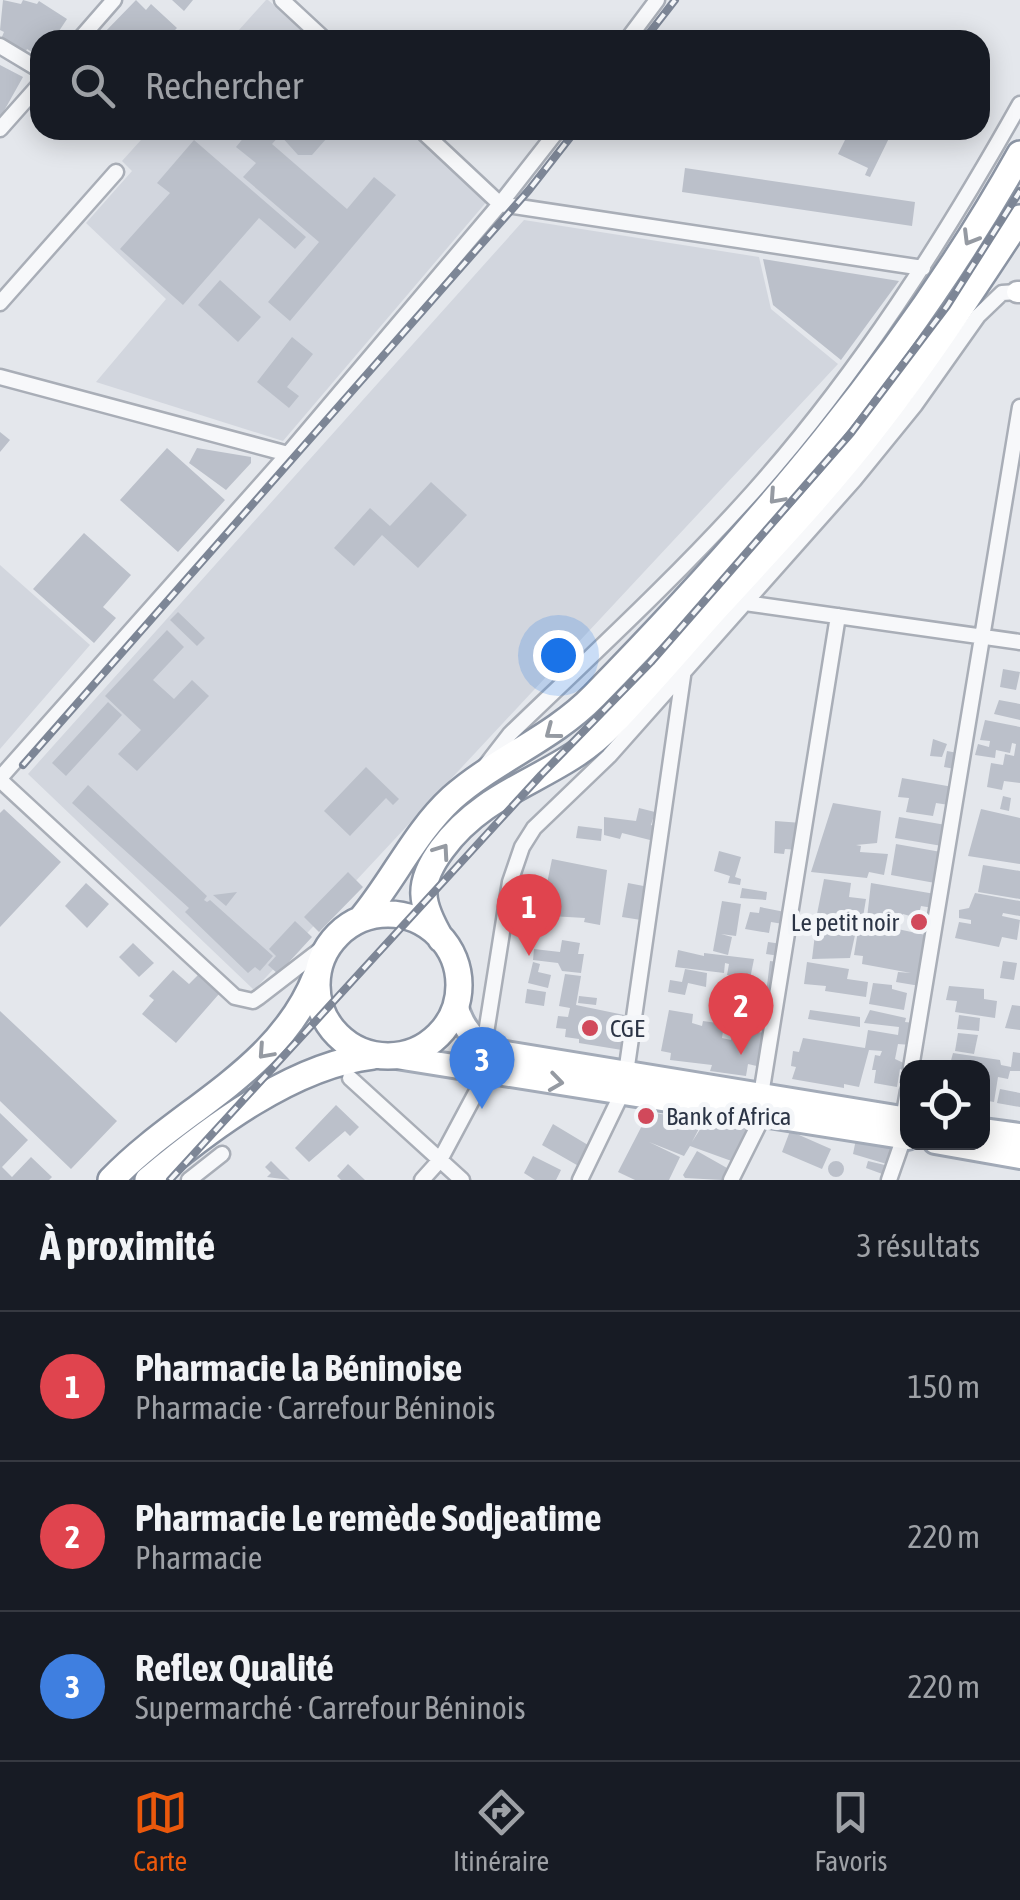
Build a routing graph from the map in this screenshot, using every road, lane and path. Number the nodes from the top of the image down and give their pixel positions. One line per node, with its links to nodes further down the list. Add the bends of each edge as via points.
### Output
1 (114, 0): 4 (street)
2 (282, 0): 5 (street)
3 (657, 0): 6 (street)
4 (87, 30)
5 (314, 30)
6 (634, 30)
7 (0, 46): 8 (street)
8 (30, 64)
9 (30, 95): 11 (street)
10 (1020, 104): 18 (street)
11 (0, 129)
12 (432, 140): 16 (street)
13 (550, 140): 16 (street)
14 (1020, 154): 28 (highway, one-way to 28, via 880,372)
15 (116, 172): 20 (street)
16 (500, 204): 18 (street); 23 (street)
17 (1020, 218): 34 (highway, one-way to 17, via 422,894 440,851 487,804 562,763 610,726 839,472 934,348)
18 (923, 268): 26 (street, via 780,460)
19 (1018, 292): 24 (street, via 1002,293 978,316 883,444)
20 (0, 304)
21 (0, 377): 23 (street)
22 (1020, 407): 27 (street)
23 (288, 454): 31 (street)
24 (745, 602): 25 (street); 30 (street)
25 (838, 616): 27 (street); 43 (street)
26 (624, 625): 28 (street); 32 (street, via 510,734)
27 (982, 636): 29 (street); 39 (street)
28 (644, 642): 32 (highway, one-way to 32, via 556,729)
29 (1020, 642)
30 (684, 669): 40 (street, via 522,848 510,882 486,1033); 42 (street)
31 (0, 779): 35 (street, via 235,997 260,997)
32 (473, 782): 33 (highway, via 422,832)
33 (361, 920): 34 (highway, via 404,916); 35 (highway)
34 (442, 938): 37 (highway, via 458,974)
35 (333, 940): 36 (highway)
36 (318, 972): 38 (highway, via 318,998 330,1027 350,1046); 52 (highway, one-way to 52, via 302,1006 264,1055)
37 (456, 1004): 38 (highway, via 430,1041); 40 (main road, via 461,1023)
38 (385, 1056): 40 (main road); 53 (highway, via 335,1062 293,1080)
39 (913, 1060)
40 (493, 1062): 42 (main road); 51 (street)
41 (350, 1078): 51 (street)
42 (625, 1082): 43 (main road); 57 (street)
43 (763, 1104): 44 (main road); 58 (street)
44 (900, 1127)
45 (990, 1131): 46 (main road)
46 (1020, 1135)
47 (900, 1145): 59 (street)
48 (980, 1150): 50 (main road)
49 (222, 1154): 54 (street)
50 (1020, 1157)
51 (440, 1160): 55 (street); 56 (street)
52 (111, 1180)
53 (148, 1180)
54 (190, 1180)
55 (422, 1180)
56 (462, 1180)
57 (580, 1180)
58 (731, 1180)
59 (888, 1180)

